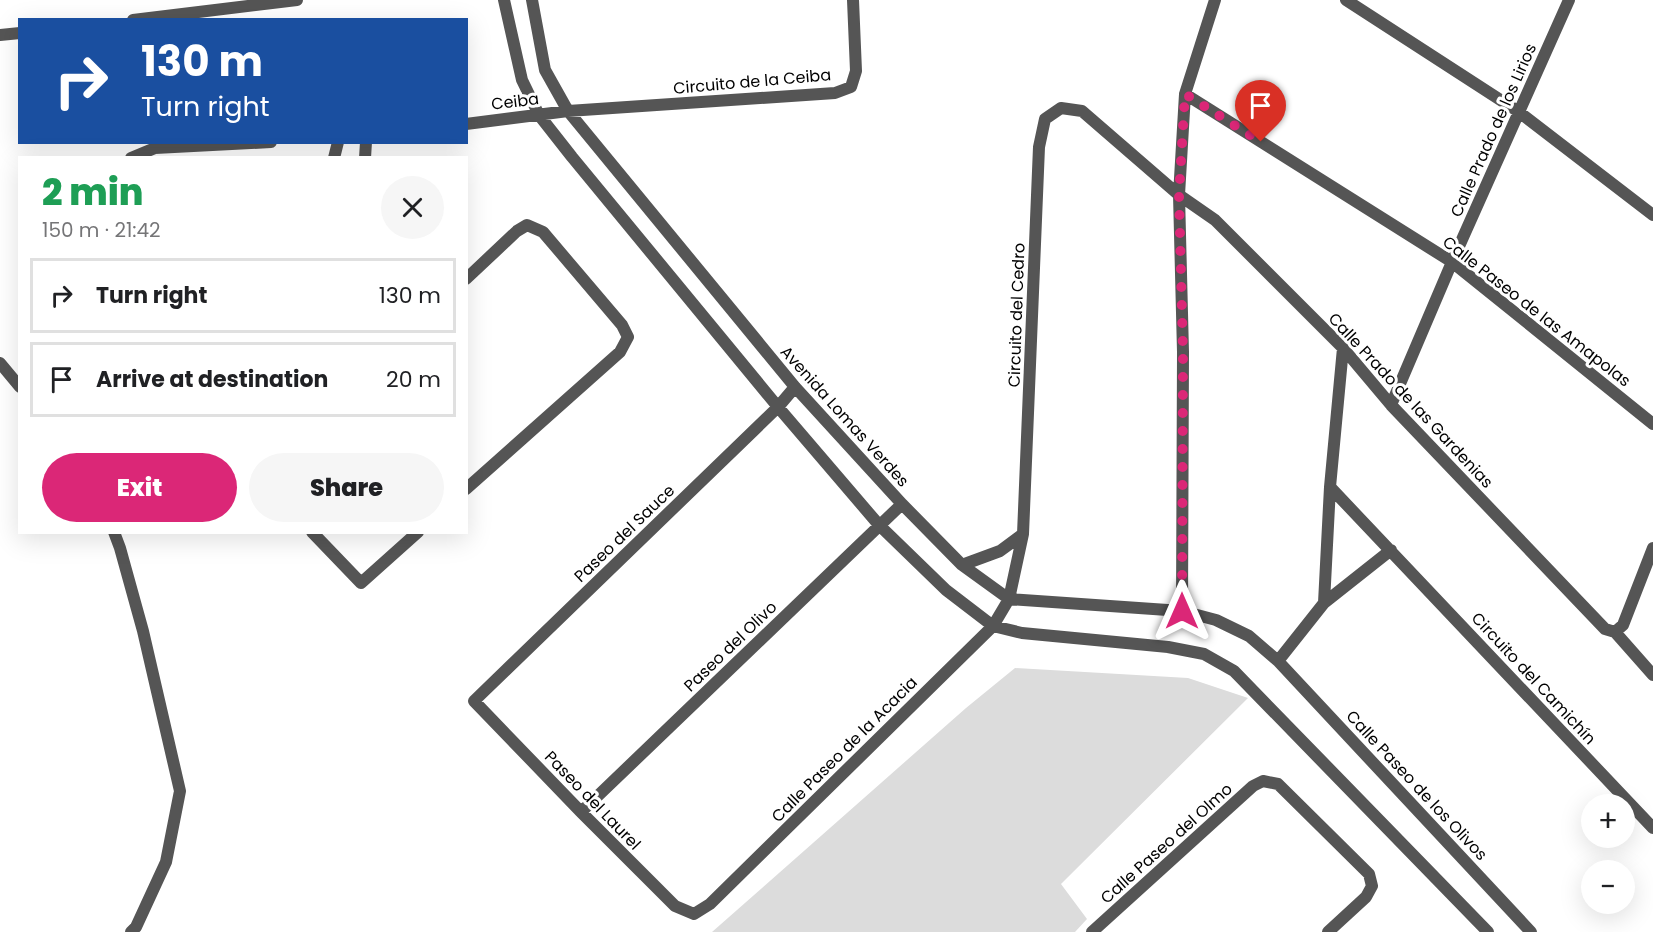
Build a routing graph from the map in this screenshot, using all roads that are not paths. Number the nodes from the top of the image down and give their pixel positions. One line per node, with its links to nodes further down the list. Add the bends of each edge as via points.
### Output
1 (297, 0): 8 (street)
2 (504, 0): 15 (street, via 522,80)
3 (532, 0): 13 (street, Avenida Lomas Verdes, via 545,70)
4 (852, 0): 13 (street, Circuito de la Ceiba, via 856,71 851,87 835,93)
5 (1215, 0): 11 (street)
6 (1346, 0): 14 (street)
7 (1569, 0): 14 (street, Calle Prado de los Lirios)
8 (149, 18)
9 (18, 33): 10 (street)
10 (0, 35)
11 (1185, 94): 19 (street); 21 (street, Calle Paseo de las Amapolas)
12 (1061, 108): 19 (street, Calle Prado de las Gardenias, via 1082,111); 37 (street, Circuito del Cedro, via 1045,119 1039,147)
13 (568, 111): 15 (street, Ceiba); 26 (street, Avenida Lomas Verdes)
14 (1519, 112): 20 (street); 21 (street, Calle Prado de los Lirios)
15 (539, 115): 16 (street, Ceiba); 28 (street)
16 (468, 124)
17 (232, 144): 18 (street, via 155,148)
18 (136, 156)
19 (1179, 195): 23 (street, Calle Prado de las Gardenias, via 1215,220); 43 (street)
20 (1653, 215)
21 (1452, 262): 27 (street, Calle Prado de los Lirios); 29 (street, Calle Paseo de las Amapolas)
22 (468, 277): 30 (street, via 527,225 543,232 628,337 620,352)
23 (1342, 348): 27 (street, Calle Prado de las Gardenias); 31 (street)
24 (0, 363): 25 (street)
25 (18, 385)
26 (795, 387): 28 (street, Paseo del Sauce); 32 (street, Avenida Lomas Verdes)
27 (1391, 405): 45 (street, Calle Prado de las Gardenias, via 1605,629)
28 (778, 407): 33 (street); 48 (street, Paseo del Sauce)
29 (1653, 424)
30 (468, 487)
31 (1330, 487): 39 (street, Circuito del Camichín); 42 (street)
32 (902, 504): 33 (street, Paseo del Olivo); 40 (street, Avenida Lomas Verdes)
33 (879, 525): 44 (street, via 946,590); 49 (street, Paseo del Olivo)
34 (115, 534): 52 (street, via 143,632 180,791 166,862)
35 (314, 534): 36 (street, via 361,584)
36 (416, 534)
37 (1023, 534): 40 (street, via 999,551); 41 (street, Circuito del Cedro)
38 (1653, 548): 45 (street, via 1623,625)
39 (1391, 550): 42 (street); 50 (street, Circuito del Camichín)
40 (962, 565): 41 (street, Avenida Lomas Verdes)
41 (1009, 599): 43 (street); 44 (street, Calle Paseo de la Acacia)
42 (1324, 603): 46 (street)
43 (1182, 611): 46 (street, via 1216,620 1249,636)
44 (993, 626): 51 (street, Calle Paseo de la Acacia, via 710,904); 55 (street, via 1022,633 1204,654 1234,671)
45 (1615, 632): 47 (street, Calle Prado de las Gardenias)
46 (1278, 661): 56 (street, Calle Paseo de los Olivos)
47 (1653, 675)
48 (474, 701): 49 (street, Paseo del Laurel)
49 (581, 812): 51 (street, Paseo del Laurel, via 675,906)
50 (1653, 828)
51 (694, 914)
52 (131, 932)
53 (1092, 932): 54 (street, Calle Paseo del Olmo, via 1263,781 1278,784 1369,874 1372,886 1366,897)
54 (1328, 932)
55 (1488, 932)
56 (1531, 932)

